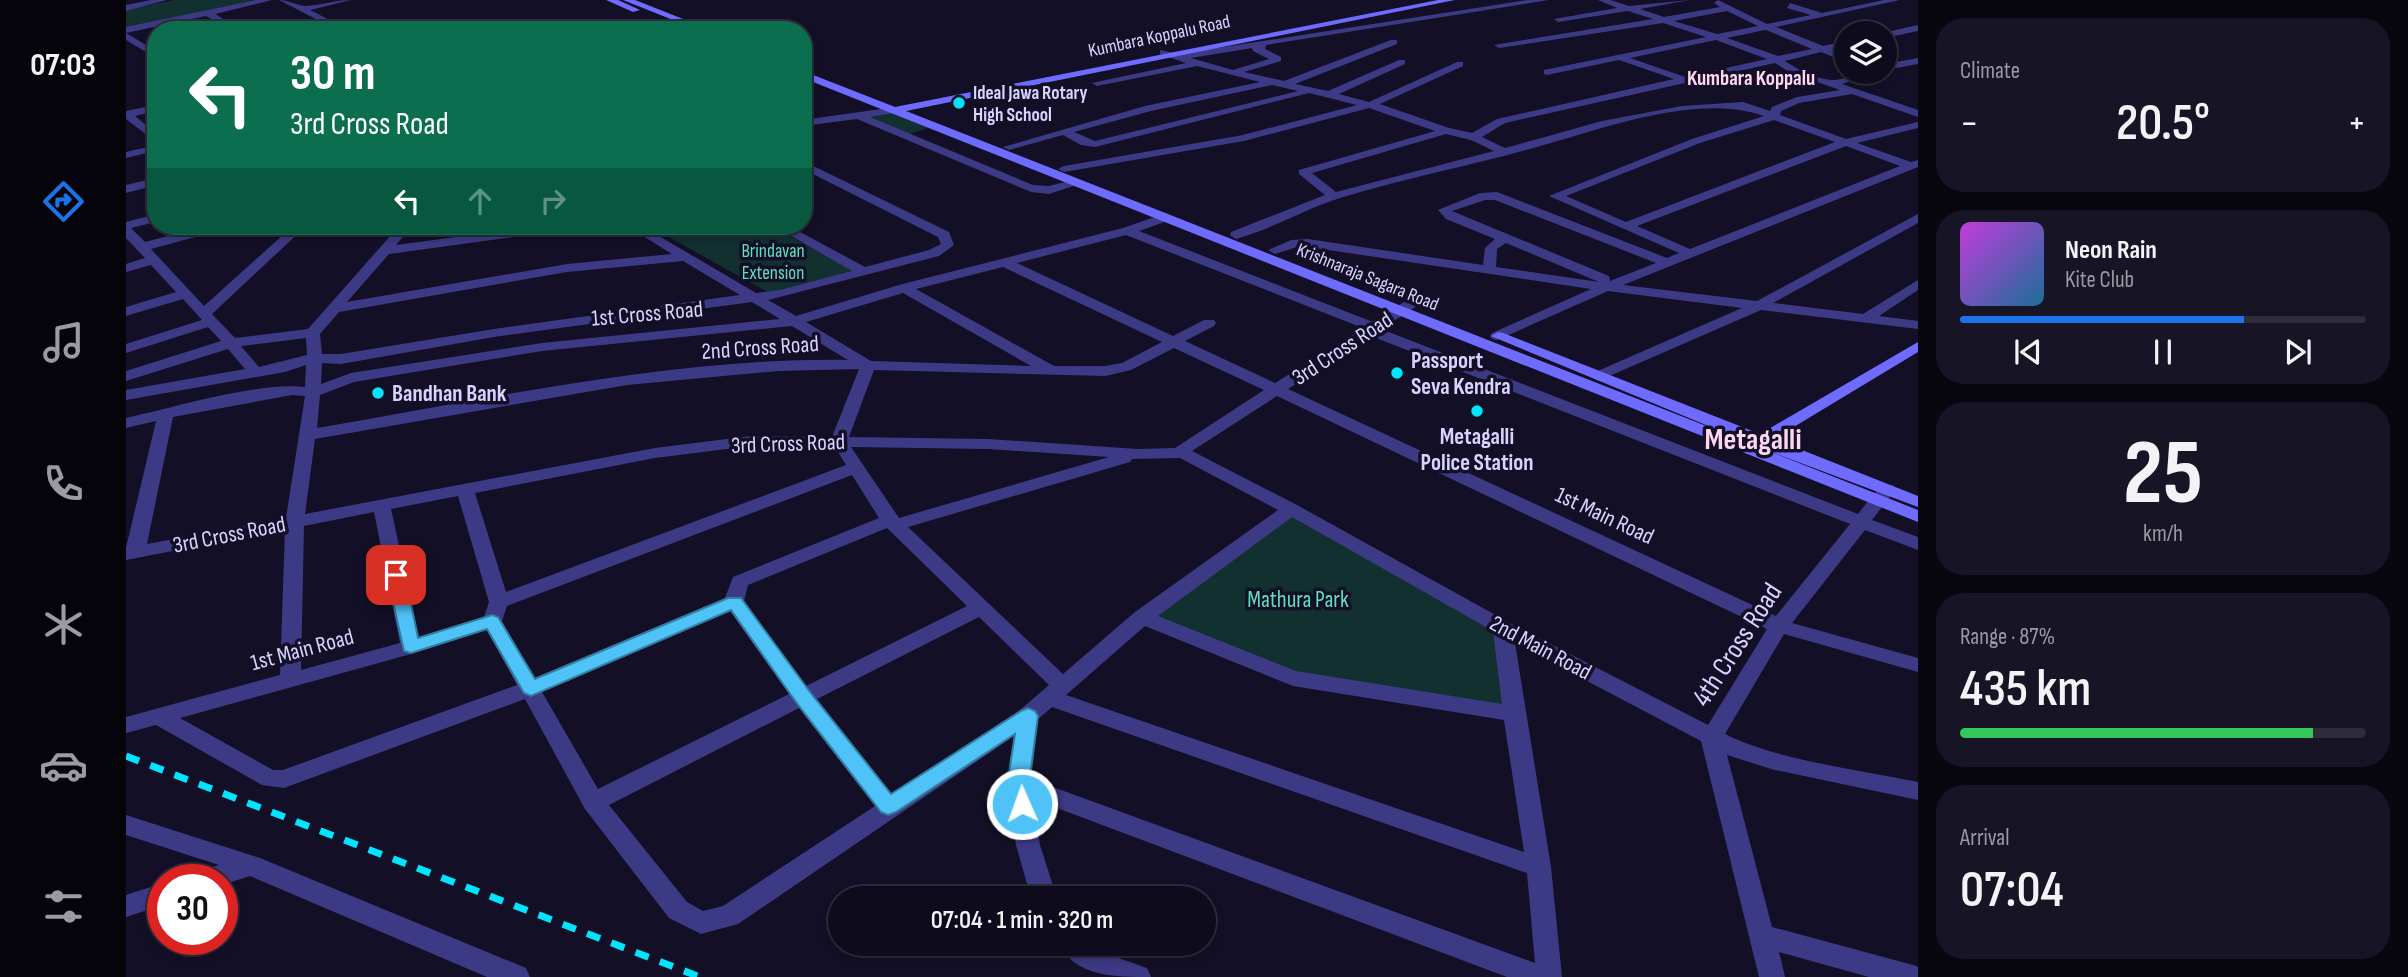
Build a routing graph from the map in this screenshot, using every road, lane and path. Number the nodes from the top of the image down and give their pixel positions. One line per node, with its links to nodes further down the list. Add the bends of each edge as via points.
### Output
1 (163, 0): 16 (street)
2 (268, 0): 21 (street)
3 (283, 0): 18 (street)
4 (347, 0): 18 (street)
5 (610, 0): 29 (main road)
6 (627, 0): 30 (main road)
7 (1451, 0): 14 (main road, Kumbara Koppalu Road)
8 (1545, 0): 15 (street)
9 (1602, 0): 19 (street)
10 (1686, 0): 19 (street)
11 (1712, 0): 17 (street)
12 (1815, 0): 23 (street, via 1790,6)
13 (1896, 0): 23 (street)
14 (1414, 3): 49 (main road, Kumbara Koppalu Road)
15 (1517, 3): 20 (street); 40 (street)
16 (126, 8)
17 (1728, 8): 25 (street); 32 (street)
18 (302, 9): 28 (street)
19 (1631, 9): 24 (street); 25 (street)
20 (1538, 11)
21 (206, 13): 26 (street); 27 (street)
22 (1548, 15): 24 (street)
23 (1822, 16): 32 (street)
24 (1558, 19): 35 (street)
25 (1662, 19): 35 (street); 41 (street)
26 (168, 21)
27 (221, 21)
28 (327, 21)
29 (671, 21)
30 (673, 21)
31 (147, 26): 34 (street)
32 (1769, 28): 41 (street); 46 (street)
33 (1918, 28): 36 (street)
34 (126, 30)
35 (1590, 32): 43 (street)
36 (1903, 32): 37 (street); 39 (street)
37 (1897, 33)
38 (126, 36): 45 (street)
39 (1918, 36)
40 (1305, 37): 49 (street); 58 (street, via 1311,40 1257,48 1278,59)
41 (1719, 38): 50 (street); 51 (street)
42 (1394, 42): 65 (street)
43 (1499, 45)
44 (1834, 47): 46 (street)
45 (147, 49)
46 (1825, 49): 48 (street); 51 (street)
47 (1601, 50): 50 (street)
48 (1834, 53)
49 (1170, 54): 54 (street); 70 (main road, Kumbara Koppalu Road)
50 (1620, 58): 59 (street); 61 (street)
51 (1776, 59): 61 (street); 64 (street, via 1792,70)
52 (1918, 61): 56 (street)
53 (1402, 62): 68 (street)
54 (1198, 63): 58 (street); 63 (street)
55 (1460, 64): 69 (street)
56 (1897, 65)
57 (812, 71): 70 (main road, Krishnaraja Sagara Road)
58 (1233, 72): 62 (street)
59 (1548, 72)
60 (812, 77): 70 (main road, Krishnaraja Sagara Road)
61 (1685, 80): 81 (street, via 1501,121)
62 (1272, 82): 65 (street); 79 (street)
63 (1097, 83)
64 (1832, 83): 67 (street)
65 (1284, 85): 66 (street)
66 (1312, 90): 68 (street); 79 (street, via 1094,144)
67 (1853, 91): 74 (street); 75 (street, via 1797,100 1776,109)
68 (1330, 94): 69 (street)
69 (1372, 104): 80 (street); 89 (street, via 1244,138)
70 (898, 107): 73 (street); 83 (main road, Krishnaraja Sagara Road); 91 (main road, Krishnaraja Sagara Road)
71 (147, 110): 72 (street)
72 (127, 114): 78 (street)
73 (855, 114): 76 (street); 91 (street, via 1031,188 1049,190)
74 (1918, 114)
75 (1775, 116): 82 (street); 85 (street, via 1743,104 1670,111 1626,118); 97 (street, via 1696,141 1555,196)
76 (812, 121)
77 (1918, 125): 82 (street)
78 (147, 131)
79 (1063, 131): 83 (street)
80 (1447, 131): 81 (street); 93 (street, via 1303,172)
81 (1474, 137): 85 (street)
82 (1846, 142): 87 (street); 97 (street)
83 (1009, 147): 89 (main road, Krishnaraja Sagara Road)
84 (147, 150): 86 (street)
85 (1504, 152): 93 (street)
86 (126, 155)
87 (1915, 165): 111 (street)
88 (812, 169): 118 (street, via 944,235 948,245 934,253)
89 (1064, 169): 106 (main road, Krishnaraja Sagara Road)
90 (147, 183): 92 (street)
91 (1077, 183): 94 (main road, Krishnaraja Sagara Road)
92 (126, 188)
93 (1334, 196): 106 (street)
94 (1166, 217): 99 (street, 1st Cross Road); 125 (main road, Krishnaraja Sagara Road)
95 (1918, 218): 124 (street)
96 (147, 221): 98 (street)
97 (1626, 226): 111 (street)
98 (126, 228): 108 (street)
99 (1127, 231): 115 (street, 1st Cross Road); 133 (street)
100 (187, 235): 108 (street)
101 (291, 235): 129 (street)
102 (398, 235): 110 (street)
103 (499, 235): 110 (street)
104 (648, 235): 112 (street)
105 (796, 235): 118 (street)
106 (1236, 235): 109 (main road, Krishnaraja Sagara Road)
107 (1505, 238): 114 (street, via 1444,210 1483,196 1497,196); 117 (street, via 1491,248); 120 (street)
108 (142, 247): 113 (street)
109 (1275, 250): 117 (street, via 1308,243); 125 (main road, Krishnaraja Sagara Road)
110 (383, 251): 126 (street)
111 (1689, 253): 114 (street)
112 (686, 257): 123 (street); 126 (street, via 567,268)
113 (153, 260): 116 (street); 122 (street)
114 (1666, 262): 120 (street)
115 (1006, 263): 121 (street, 1st Cross Road); 136 (street, 1st Main Road)
116 (126, 268)
117 (1489, 270): 120 (street)
118 (862, 271): 123 (street)
119 (1918, 284): 128 (street)
120 (1610, 285): 124 (street); 135 (street)
121 (904, 288): 130 (street, 1st Cross Road); 142 (street)
122 (185, 294): 127 (street); 129 (street)
123 (754, 300): 130 (street); 140 (street)
124 (1758, 306): 128 (street); 145 (street)
125 (1407, 307): 133 (street, 3rd Cross Road); 135 (main road, Krishnaraja Sagara Road); 153 (main road, Krishnaraja Sagara Road)
126 (332, 309): 134 (street)
127 (126, 312)
128 (1866, 317): 132 (street)
129 (207, 318): 137 (street); 139 (street)
130 (789, 320): 141 (street); 147 (street, 1st Cross Road, via 542,347 351,378)
131 (1209, 323): 136 (street, 2nd Cross Road)
132 (1918, 325)
133 (1372, 329): 146 (street, 3rd Cross Road); 165 (street)
134 (313, 333): 137 (street); 140 (street)
135 (1497, 336): 145 (main road, Krishnaraja Sagara Road)
136 (1173, 342): 142 (street, 2nd Cross Road, via 1126,367 1105,372); 146 (street, 1st Main Road)
137 (232, 343): 143 (street); 144 (street)
138 (1918, 346): 153 (main road)
139 (126, 349)
140 (315, 360): 143 (street); 147 (street)
141 (868, 365): 142 (street, 2nd Cross Road); 151 (street, 2nd Cross Road, via 778,366 627,380); 152 (street)
142 (1052, 371)
143 (255, 372): 148 (street)
144 (126, 376)
145 (1598, 376): 153 (main road, Krishnaraja Sagara Road)
146 (1278, 389): 154 (street, 3rd Cross Road); 172 (street, 1st Main Road)
147 (313, 390): 149 (street, 1st Cross Road, via 257,395); 151 (street)
148 (126, 394)
149 (166, 414): 150 (street, 1st Cross Road); 167 (street)
150 (126, 423)
151 (307, 435): 163 (street)
152 (839, 441): 155 (street, 3rd Cross Road); 156 (street); 157 (street, 3rd Cross Road, via 751,441 655,453)
153 (1754, 444): 158 (main road, Krishnaraja Sagara Road)
154 (1183, 453): 155 (street, 3rd Cross Road); 161 (street, 2nd Main Road)
155 (1138, 454): 164 (street)
156 (854, 468): 164 (street); 170 (street, 1st Main Road)
157 (465, 489): 160 (street, 3rd Cross Road); 170 (street)
158 (1883, 495): 159 (main road, Krishnaraja Sagara Road); 162 (main road, Krishnaraja Sagara Road); 165 (street, 4th Cross Road)
159 (1918, 502)
160 (381, 504): 163 (street, 3rd Cross Road); 174 (street)
161 (1291, 509): 171 (street); 173 (street, 2nd Main Road)
162 (1918, 516)
163 (295, 520): 167 (street, 3rd Cross Road); 176 (street)
164 (892, 522): 168 (street, via 740,581); 169 (street)
165 (1859, 523): 166 (street); 172 (street, 4th Cross Road)
166 (1918, 544)
167 (131, 553)
168 (734, 602): 177 (street); 179 (street)
169 (979, 608): 178 (street); 179 (street)
170 (496, 612): 174 (street, 1st Main Road); 177 (street)
171 (1142, 617): 178 (street); 180 (street, via 1293,678)
172 (1779, 626): 175 (street, 1st Main Road); 184 (street, 4th Cross Road)
173 (1503, 628): 180 (street); 184 (street, 2nd Main Road)
174 (411, 646): 176 (street, 1st Main Road)
175 (1918, 665)
176 (290, 680): 181 (street, 1st Main Road)
177 (531, 688): 181 (street, via 284,779 270,779); 187 (street)
178 (1056, 692): 182 (street); 191 (street)
179 (803, 697): 187 (street); 188 (street)
180 (1514, 714): 191 (street)
181 (158, 716): 183 (street, 1st Main Road)
182 (1028, 716): 185 (street); 188 (street)
183 (126, 725)
184 (1711, 738): 186 (street, 2nd Main Road, via 1771,760); 196 (street, 4th Cross Road)
185 (1019, 784): 193 (street, via 1028,845); 200 (street)
186 (1918, 790)
187 (593, 802): 188 (street, via 678,910 701,923 729,916)
188 (888, 806)
189 (126, 825): 190 (street)
190 (251, 865): 192 (street); 198 (street)
191 (1539, 867): 201 (street)
192 (238, 869)
193 (1040, 886)
194 (147, 899): 195 (street)
195 (126, 906)
196 (1762, 936): 202 (street, 4th Cross Road); 203 (street)
197 (1080, 956): 199 (street)
198 (517, 977)
199 (1138, 977)
200 (1540, 977)
201 (1549, 977)
202 (1772, 977)
203 (1913, 977)

